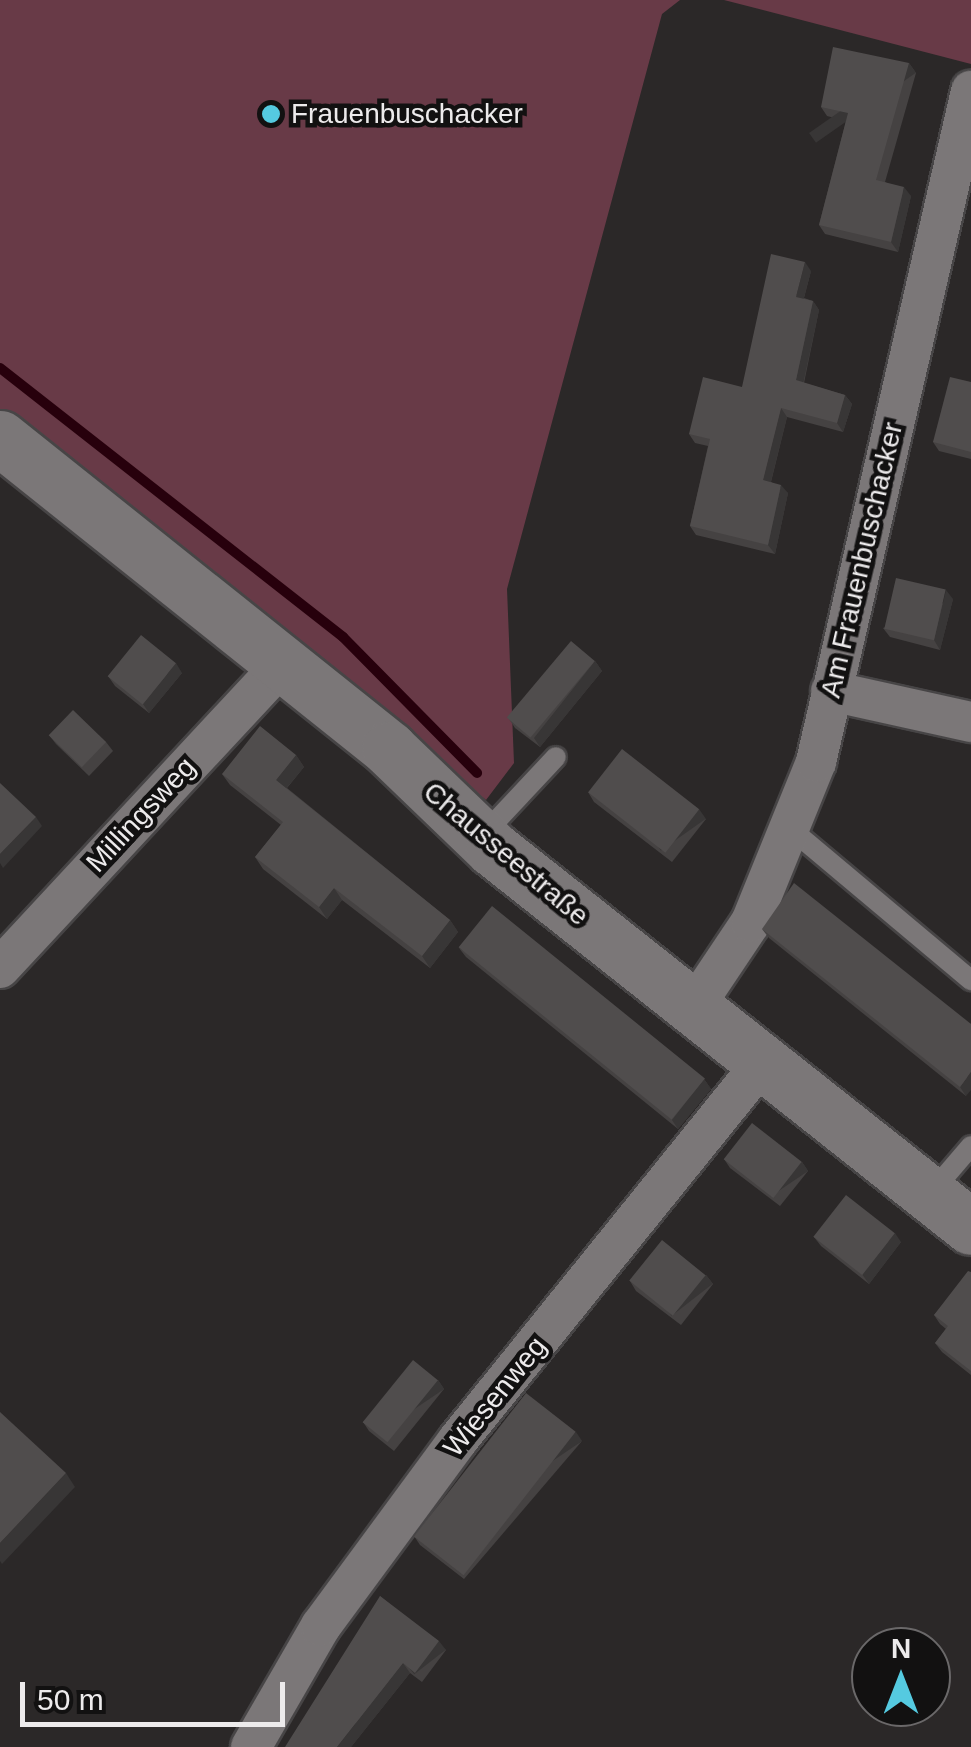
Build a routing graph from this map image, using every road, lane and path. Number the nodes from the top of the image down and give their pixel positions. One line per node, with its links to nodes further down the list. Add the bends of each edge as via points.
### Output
1 (971, 90): 4 (street, Am Frauenbuschacker)
2 (0, 438): 3 (street, Chausseestraße)
3 (283, 662): 8 (street, Chausseestraße); 9 (street, Millingsweg)
4 (831, 691): 5 (street); 7 (street, Am Frauenbuschacker)
5 (971, 722)
6 (556, 757): 8 (lane)
7 (792, 830): 10 (lane); 11 (street, Am Frauenbuschacker, via 752,922)
8 (480, 838): 11 (street, Chausseestraße)
9 (0, 968)
10 (971, 980)
11 (694, 1007): 12 (street, Chausseestraße)
12 (762, 1063): 14 (street, Chausseestraße); 15 (street, Wiesenweg, via 458,1440 321,1626)
13 (971, 1146): 14 (lane)
14 (950, 1211)
15 (251, 1747)

